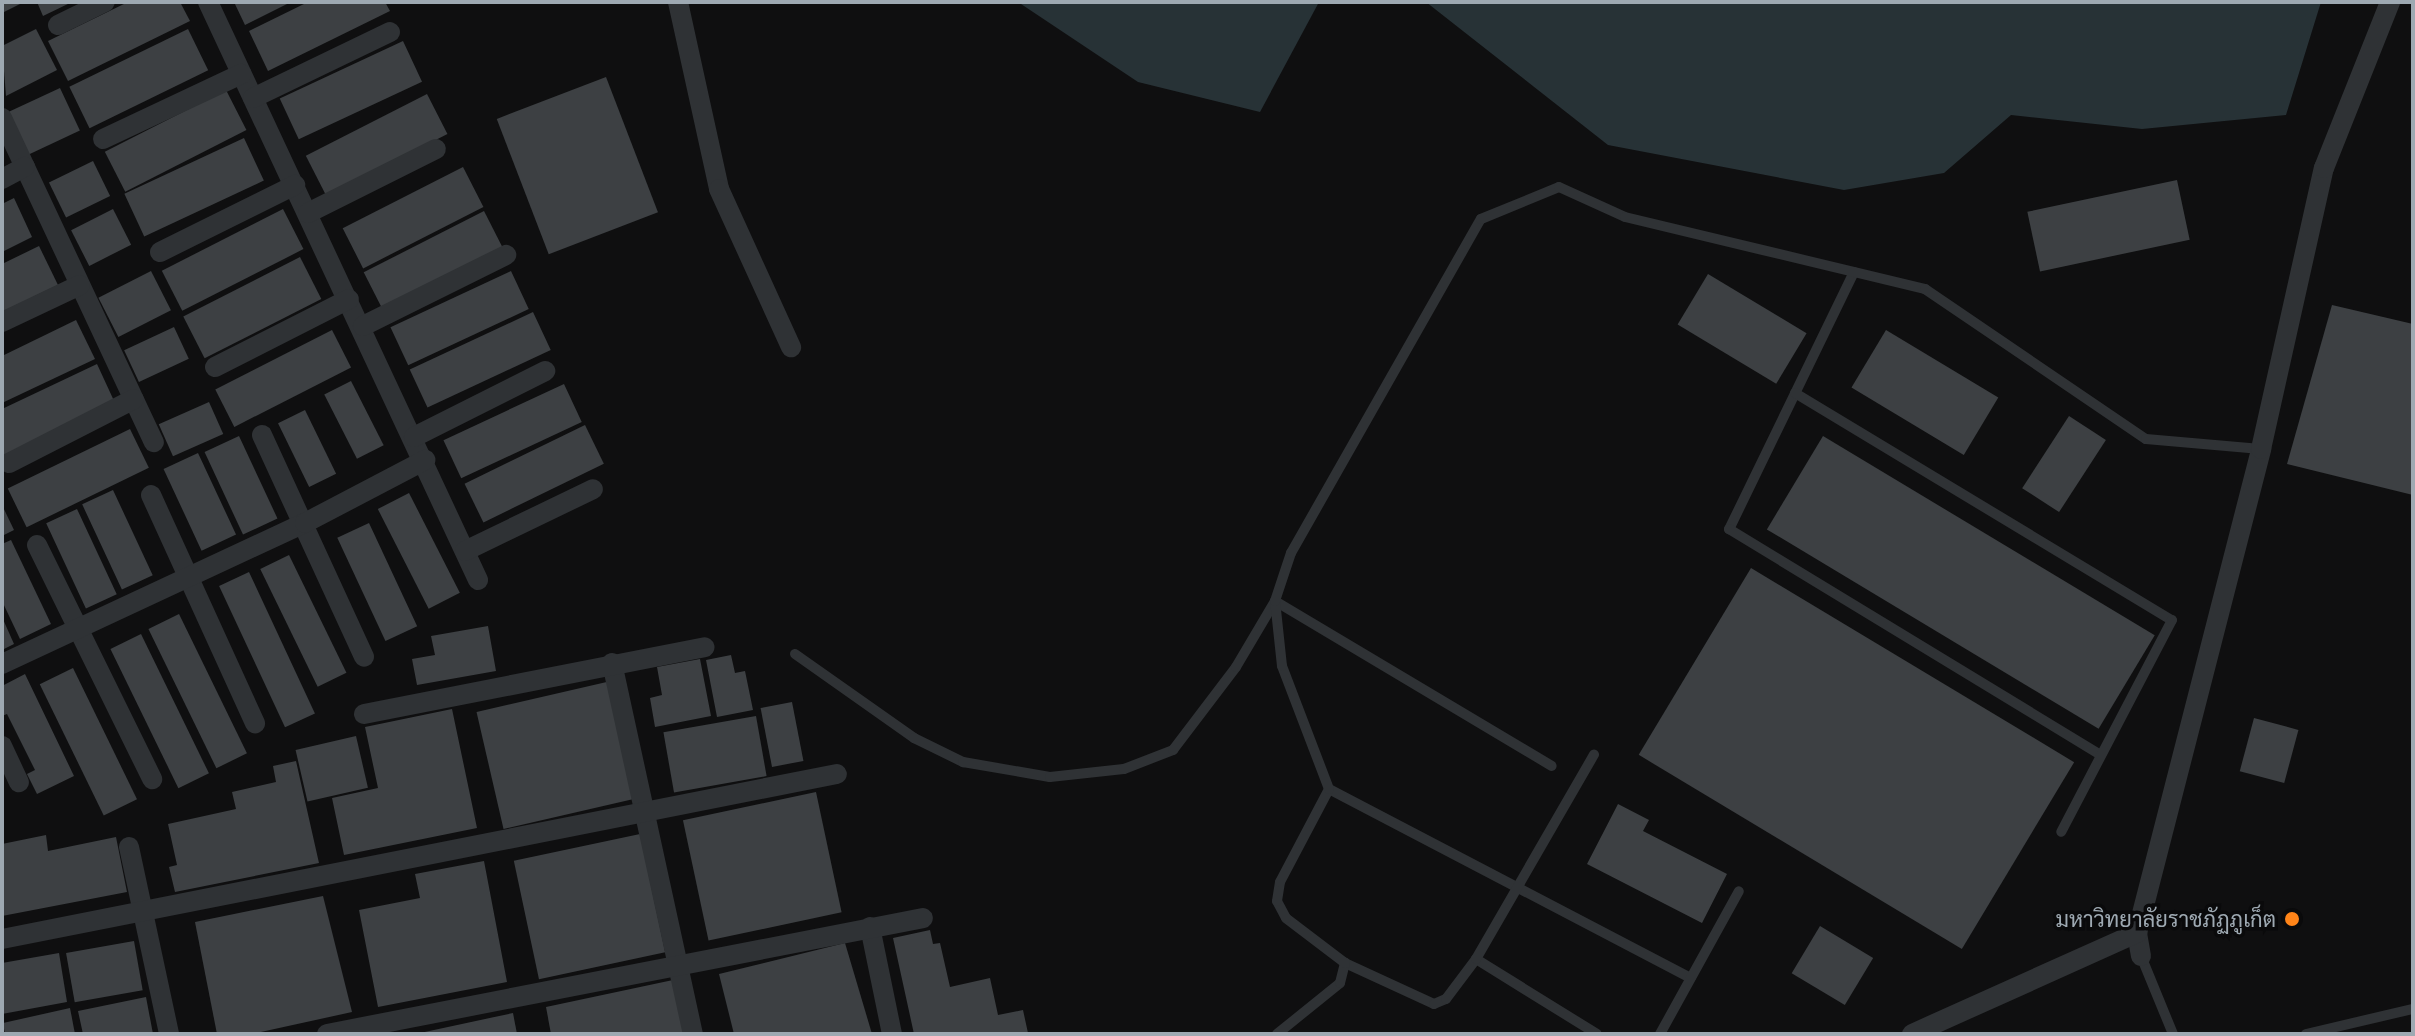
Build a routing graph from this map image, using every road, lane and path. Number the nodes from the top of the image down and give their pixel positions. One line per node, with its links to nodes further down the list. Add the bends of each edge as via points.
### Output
1 (105, 2): 5 (street)
2 (208, 2): 7 (street)
3 (678, 2): 23 (street, via 719,189)
4 (2390, 2): 31 (street, via 2324,168)
5 (58, 25)
6 (390, 32): 8 (street)
7 (241, 74): 8 (street); 10 (street)
8 (253, 98): 14 (street)
9 (2, 118): 12 (street)
10 (103, 139)
11 (436, 149): 15 (street)
12 (25, 167): 13 (street); 19 (street)
13 (2, 179)
14 (295, 185): 15 (street); 16 (street)
15 (308, 213): 20 (street)
16 (160, 252)
17 (506, 255): 22 (street)
18 (1854, 272): 26 (lane); 31 (lane, via 1925,289 2146,439); 41 (lane, via 1625,217 1559,187 1481,219 1291,553)
19 (80, 285): 21 (street); 27 (street)
20 (349, 299): 22 (street); 24 (street)
21 (2, 322)
22 (363, 326): 29 (street)
23 (791, 347)
24 (215, 367)
25 (545, 371): 29 (street)
26 (1795, 393): 52 (lane, via 1729,529); 52 (lane, via 2172,620)
27 (134, 399): 30 (street); 33 (street)
28 (262, 435): 36 (street)
29 (414, 437): 32 (street)
30 (154, 442)
31 (2261, 449): 66 (street)
32 (425, 460): 36 (street); 38 (street)
33 (9, 463)
34 (593, 489): 38 (street)
35 (151, 495): 39 (street)
36 (305, 523): 39 (street); 45 (street)
37 (37, 545): 42 (street)
38 (465, 551): 40 (street)
39 (188, 580): 42 (street); 49 (street)
40 (478, 580)
41 (1275, 601): 44 (lane, via 1236,667 1173,750 1124,769 1080,774 1050,777 963,762 914,738); 53 (lane); 57 (lane, via 1282,666)
42 (78, 630): 47 (street); 55 (street)
43 (704, 647): 46 (street)
44 (795, 654)
45 (364, 657)
46 (612, 663): 48 (street); 58 (street)
47 (2, 664)
48 (364, 714)
49 (255, 723)
50 (2, 746): 56 (street)
51 (1594, 755): 61 (lane)
52 (2100, 755): 59 (lane)
53 (1552, 766)
54 (837, 774): 58 (street)
55 (152, 779)
56 (19, 782)
57 (1329, 789): 61 (lane); 70 (lane, via 1280,882 1277,901 1286,918)
58 (645, 812): 63 (street); 71 (street)
59 (2061, 832)
60 (129, 847): 63 (street)
61 (1516, 888): 69 (lane); 72 (lane)
62 (1739, 891): 72 (lane)
63 (145, 912): 67 (street); 74 (street)
64 (923, 918): 65 (street)
65 (870, 927): 71 (street); 77 (street)
66 (2137, 933): 68 (street); 81 (street)
67 (2, 939)
68 (2141, 956): 82 (lane)
69 (1476, 959): 70 (lane, via 1453,992 1434,1004); 79 (lane)
70 (1345, 963): 78 (lane, via 1340,983)
71 (678, 965): 75 (street); 76 (street)
72 (1691, 978): 80 (lane)
73 (2413, 1009): 83 (lane)
74 (169, 1034)
75 (327, 1034)
76 (693, 1034)
77 (892, 1034)
78 (1277, 1034)
79 (1597, 1034)
80 (1660, 1034)
81 (1912, 1034)
82 (2173, 1034)
83 (2306, 1034)

